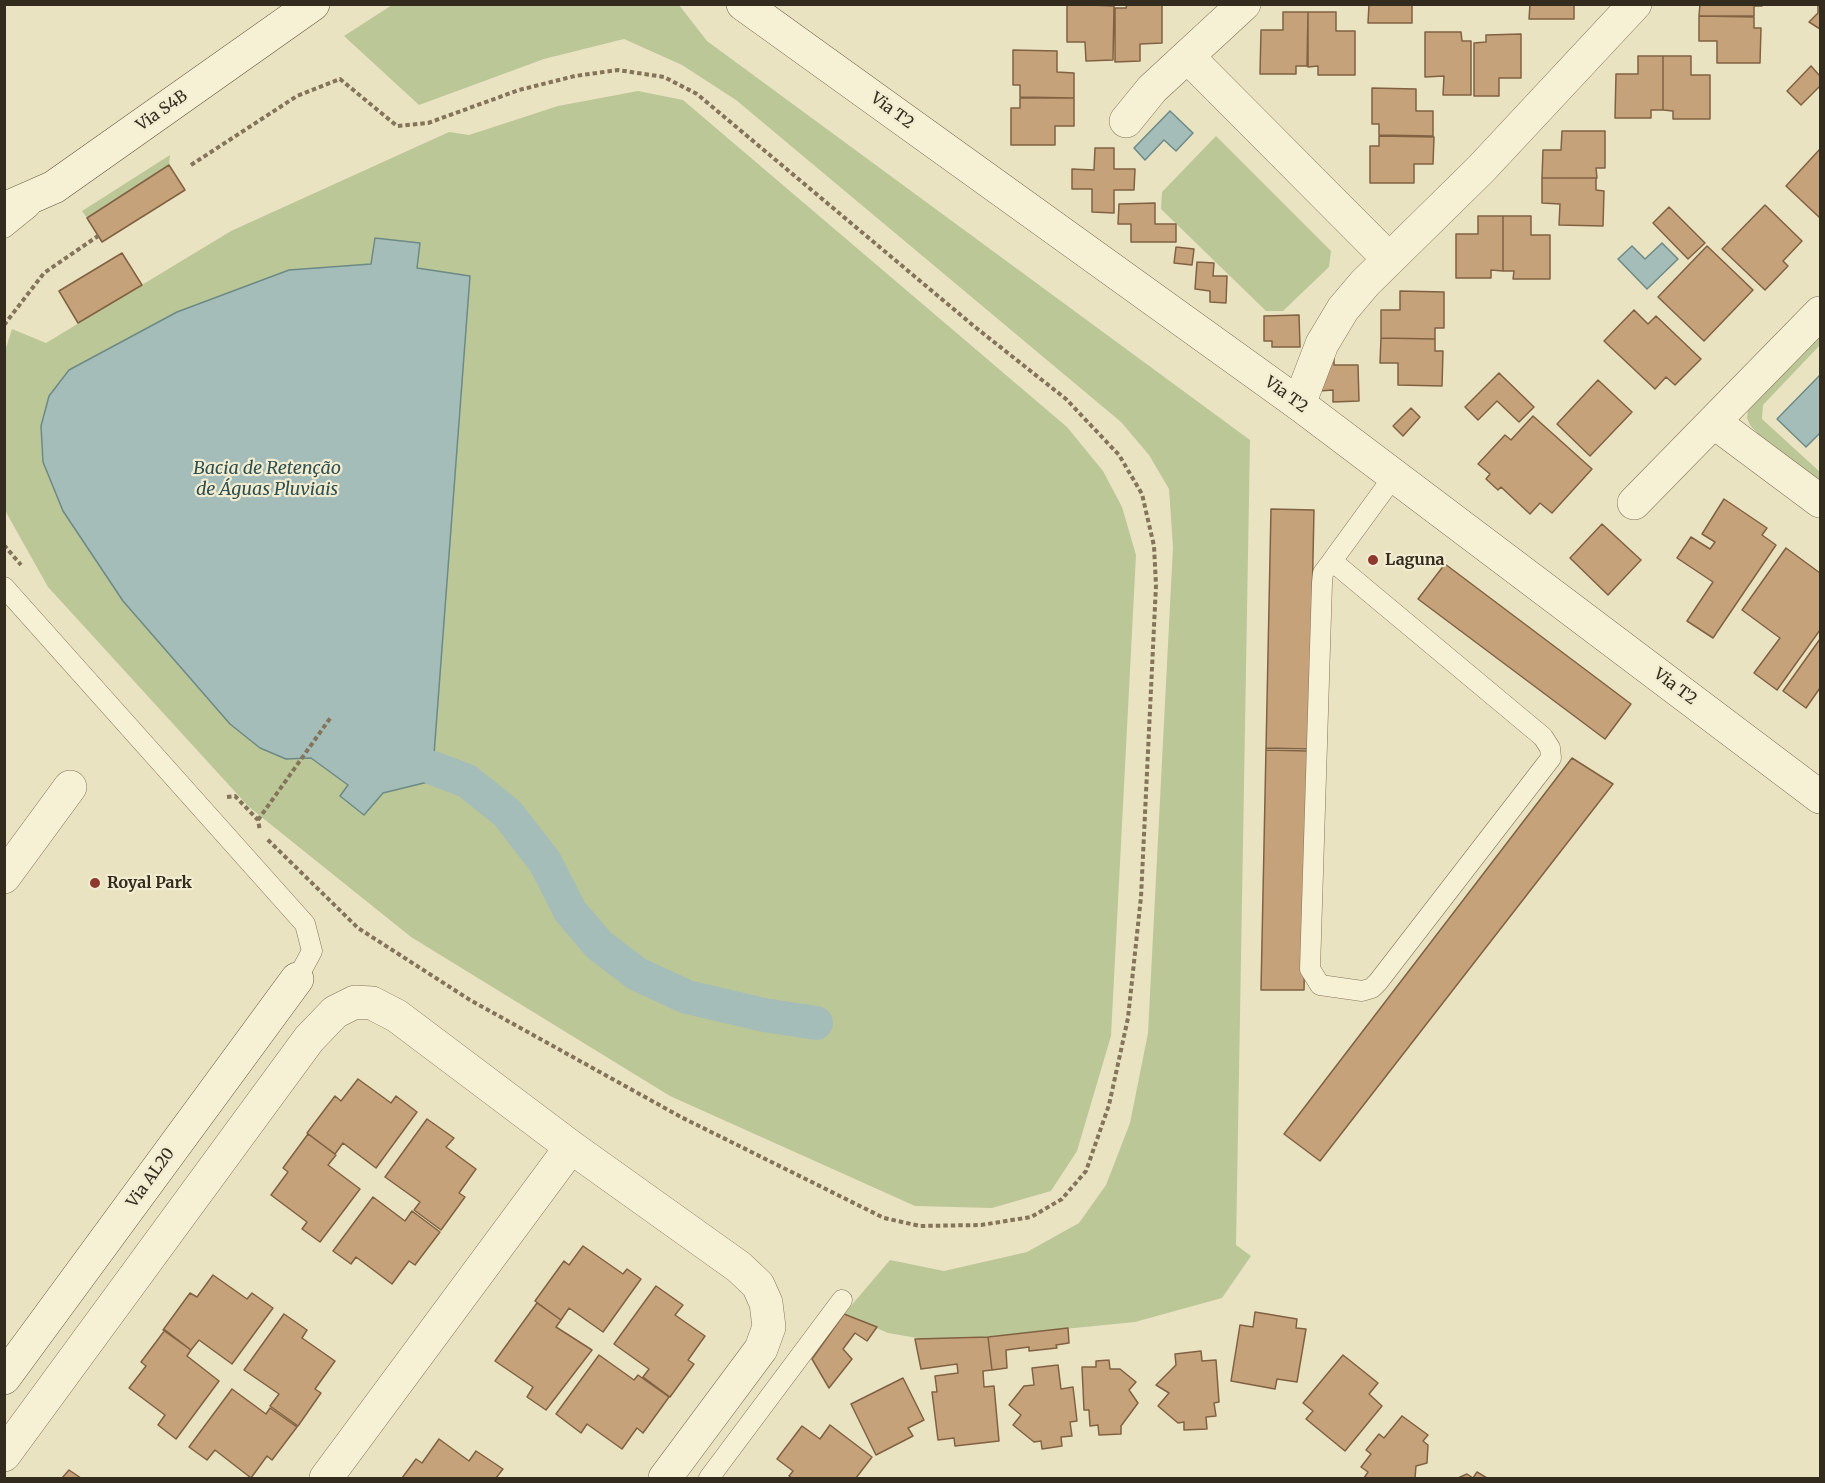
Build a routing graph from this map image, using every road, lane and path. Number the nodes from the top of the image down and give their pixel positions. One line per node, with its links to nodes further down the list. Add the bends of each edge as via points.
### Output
1 (314, 4): 8 (street, Via S4B)
2 (743, 4): 15 (street, Via T2)
3 (1244, 4): 5 (street)
4 (1635, 4): 12 (street, via 1481,169)
5 (1188, 57): 6 (street, via 1152,89); 12 (street)
6 (1126, 121)
7 (191, 165): 26 (path, via 297,96 340,79 397,126 428,123 519,90 575,76 618,70 664,77 697,94 1066,399 1119,455 1142,495 1154,546 1141,897 1128,1018 1109,1105 1086,1171 1062,1199 1031,1217 981,1225 920,1226 884,1218 681,1117 470,1000 358,928 259,831)
8 (54, 187): 9 (street, Via S4B); 10 (lane)
9 (4, 209)
10 (4, 228)
11 (98, 236): 14 (path, via 44,273)
12 (1389, 259): 15 (street, via 1343,309 1322,344)
13 (1821, 313): 16 (street)
14 (4, 325)
15 (1299, 404): 17 (street, Via T2)
16 (1714, 422): 18 (street); 19 (street)
17 (1394, 476): 20 (lane); 24 (street, Via T2)
18 (1821, 501)
19 (1634, 503)
20 (1332, 561): 20 (lane, via 1322,582 1310,969 1320,986 1362,991 1378,982 1551,758 1543,737)
21 (4, 587): 28 (lane, via 304,924 312,951)
22 (331, 717): 26 (path)
23 (70, 787): 27 (street)
24 (1821, 797)
25 (229, 798): 26 (path, via 235,796)
26 (258, 820)
27 (4, 877)
28 (297, 979): 31 (street, Via AL20)
29 (571, 1147): 32 (street, via 386,1009 355,1002 335,1012 309,1039); 33 (street); 34 (street, via 740,1267 758,1285 766,1303 769,1327 761,1348)
30 (842, 1300): 35 (lane)
31 (4, 1378)
32 (4, 1455)
33 (326, 1479)
34 (665, 1479)
35 (709, 1479)

